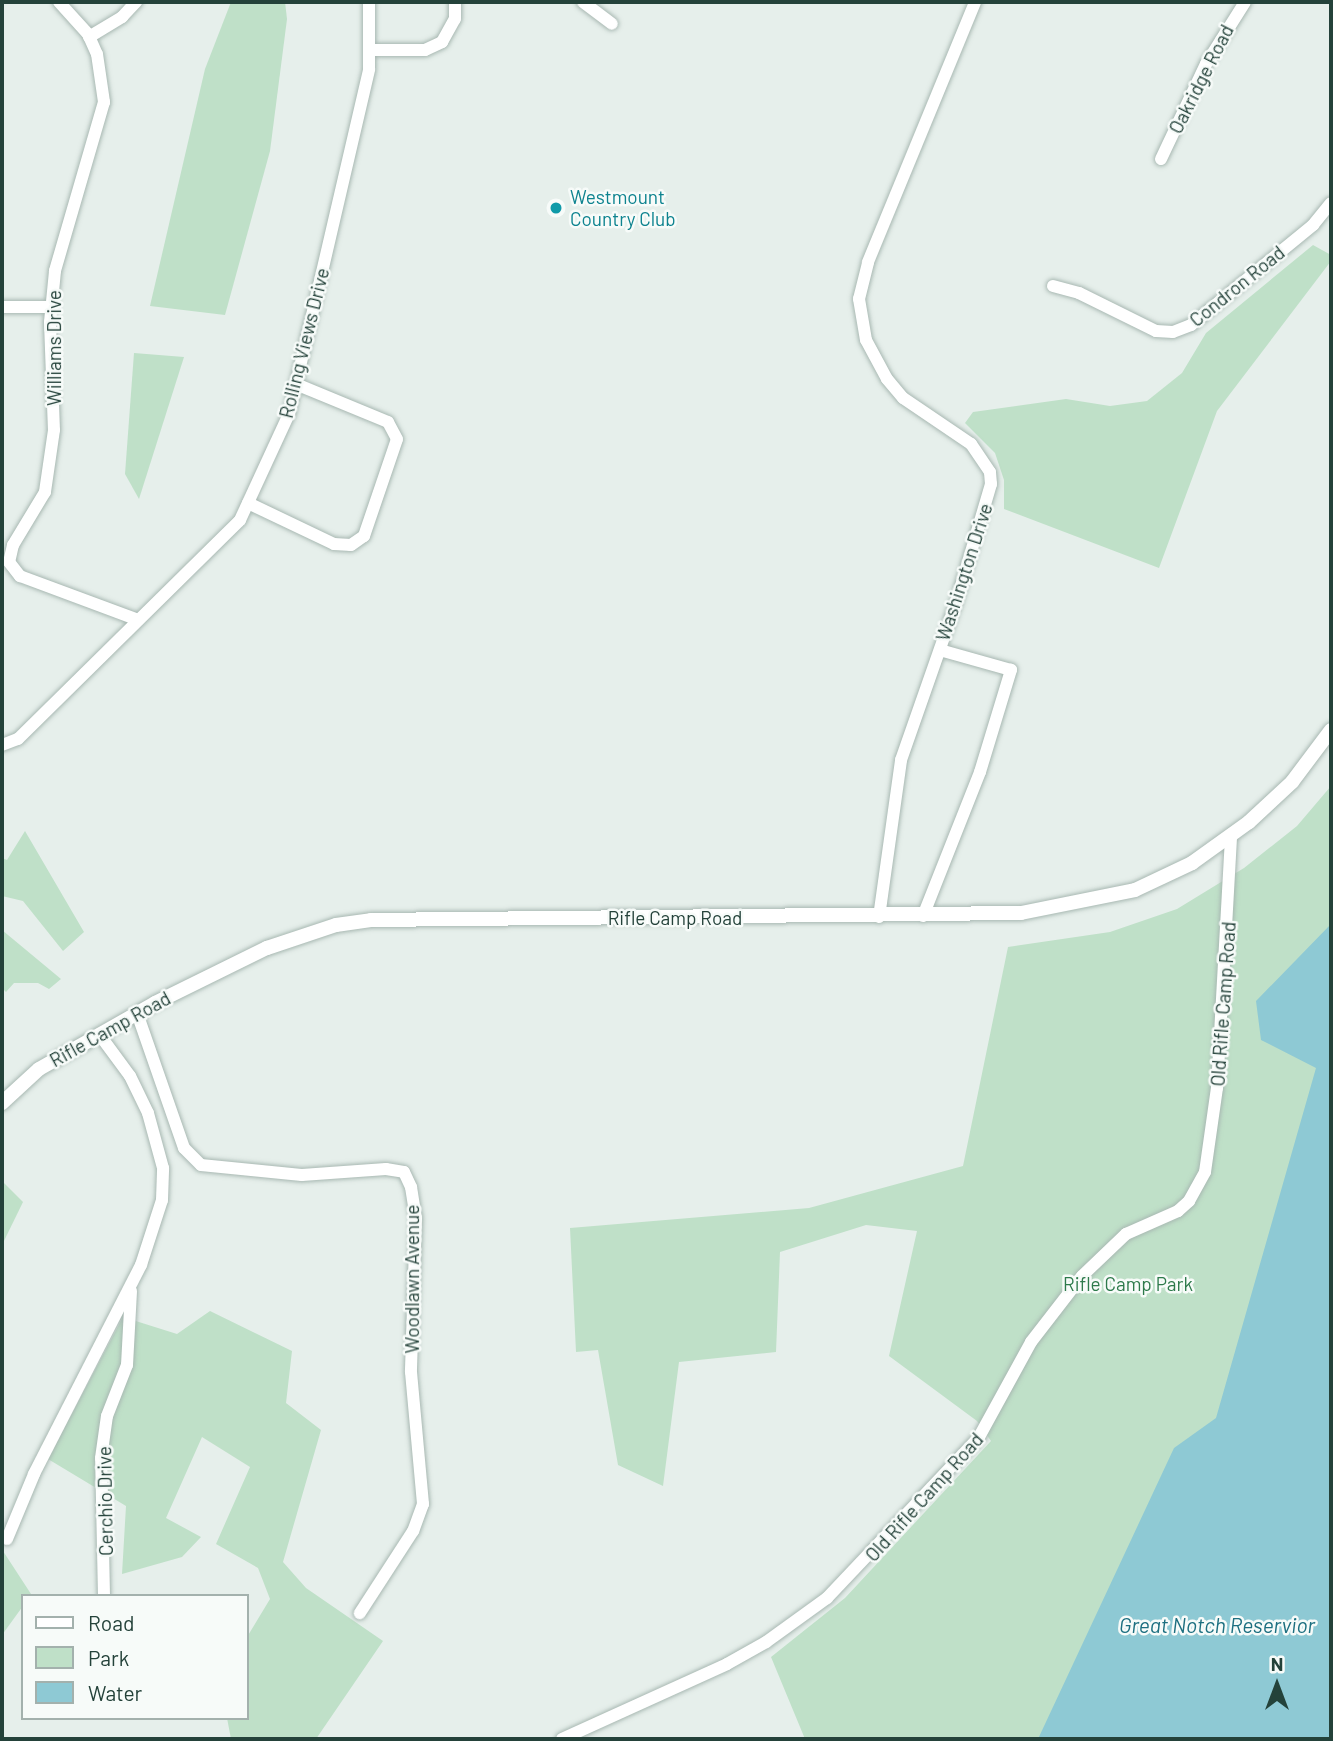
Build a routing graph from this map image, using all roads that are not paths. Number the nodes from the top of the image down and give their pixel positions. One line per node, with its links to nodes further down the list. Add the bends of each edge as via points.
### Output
1 (58, 2): 9 (street, Williams Drive)
2 (136, 2): 9 (street, via 122,17)
3 (369, 2): 10 (street, Rolling Views Drive)
4 (455, 2): 10 (street, via 455,19 442,42 425,50)
5 (583, 2): 8 (street)
6 (975, 2): 19 (street, Washington Drive, via 868,262 859,299 866,340 887,379 904,398 971,444 990,472 987,507)
7 (1245, 2): 11 (street, Oakridge Road, via 1206,64)
8 (612, 24)
9 (89, 37): 15 (street, Williams Drive, via 97,54 104,102 61,249)
10 (370, 50): 16 (street, Rolling Views Drive)
11 (1160, 159)
12 (1331, 203): 13 (street, Condron Road, via 1313,225 1222,300 1191,325 1173,332 1156,331 1079,293)
13 (1054, 286)
14 (2, 307): 15 (street)
15 (52, 307): 18 (street, Williams Drive, via 52,453 45,492 13,545 9,562 20,576)
16 (296, 384): 17 (street, Rolling Views Drive, via 289,414); 17 (street, via 388,422 397,439 364,536 351,545 334,544)
17 (248, 503): 18 (street, Rolling Views Drive, via 240,520)
18 (138, 620): 21 (street, Rolling Views Drive, via 18,739)
19 (940, 650): 23 (street, via 1012,670 980,772); 24 (street, Washington Drive, via 894,790)
20 (1331, 730): 22 (street, Rifle Camp Road, via 1292,782)
21 (2, 744)
22 (1231, 835): 23 (street, Rifle Camp Road, via 1192,863 1112,896 1021,913); 34 (street, Old Rifle Camp Road, via 1228,942 1211,1142 1205,1172 1189,1201 1178,1211 1126,1234 1082,1276 1031,1342 979,1437 827,1598 727,1664)
23 (923, 916): 24 (street, Rifle Camp Road)
24 (880, 917): 25 (street, Rifle Camp Road, via 371,920 336,925 267,948)
25 (136, 1013): 26 (street, Rifle Camp Road); 28 (street, Woodlawn Avenue)
26 (99, 1034): 27 (street, Rifle Camp Road, via 39,1069); 29 (street, Cerchio Drive, via 130,1076)
27 (2, 1103)
28 (169, 1103): 29 (street); 33 (street, Woodlawn Avenue, via 184,1147 201,1166 302,1175 386,1169 404,1172 411,1187 416,1218 411,1372 423,1504 413,1531)
29 (148, 1113): 30 (street, Cerchio Drive, via 163,1168 162,1200)
30 (132, 1284): 31 (street, Cerchio Drive, via 34,1475); 32 (street, Cerchio Drive, via 127,1364 107,1416 101,1458)
31 (7, 1539)
32 (104, 1594)
33 (360, 1613)
34 (562, 1739)

